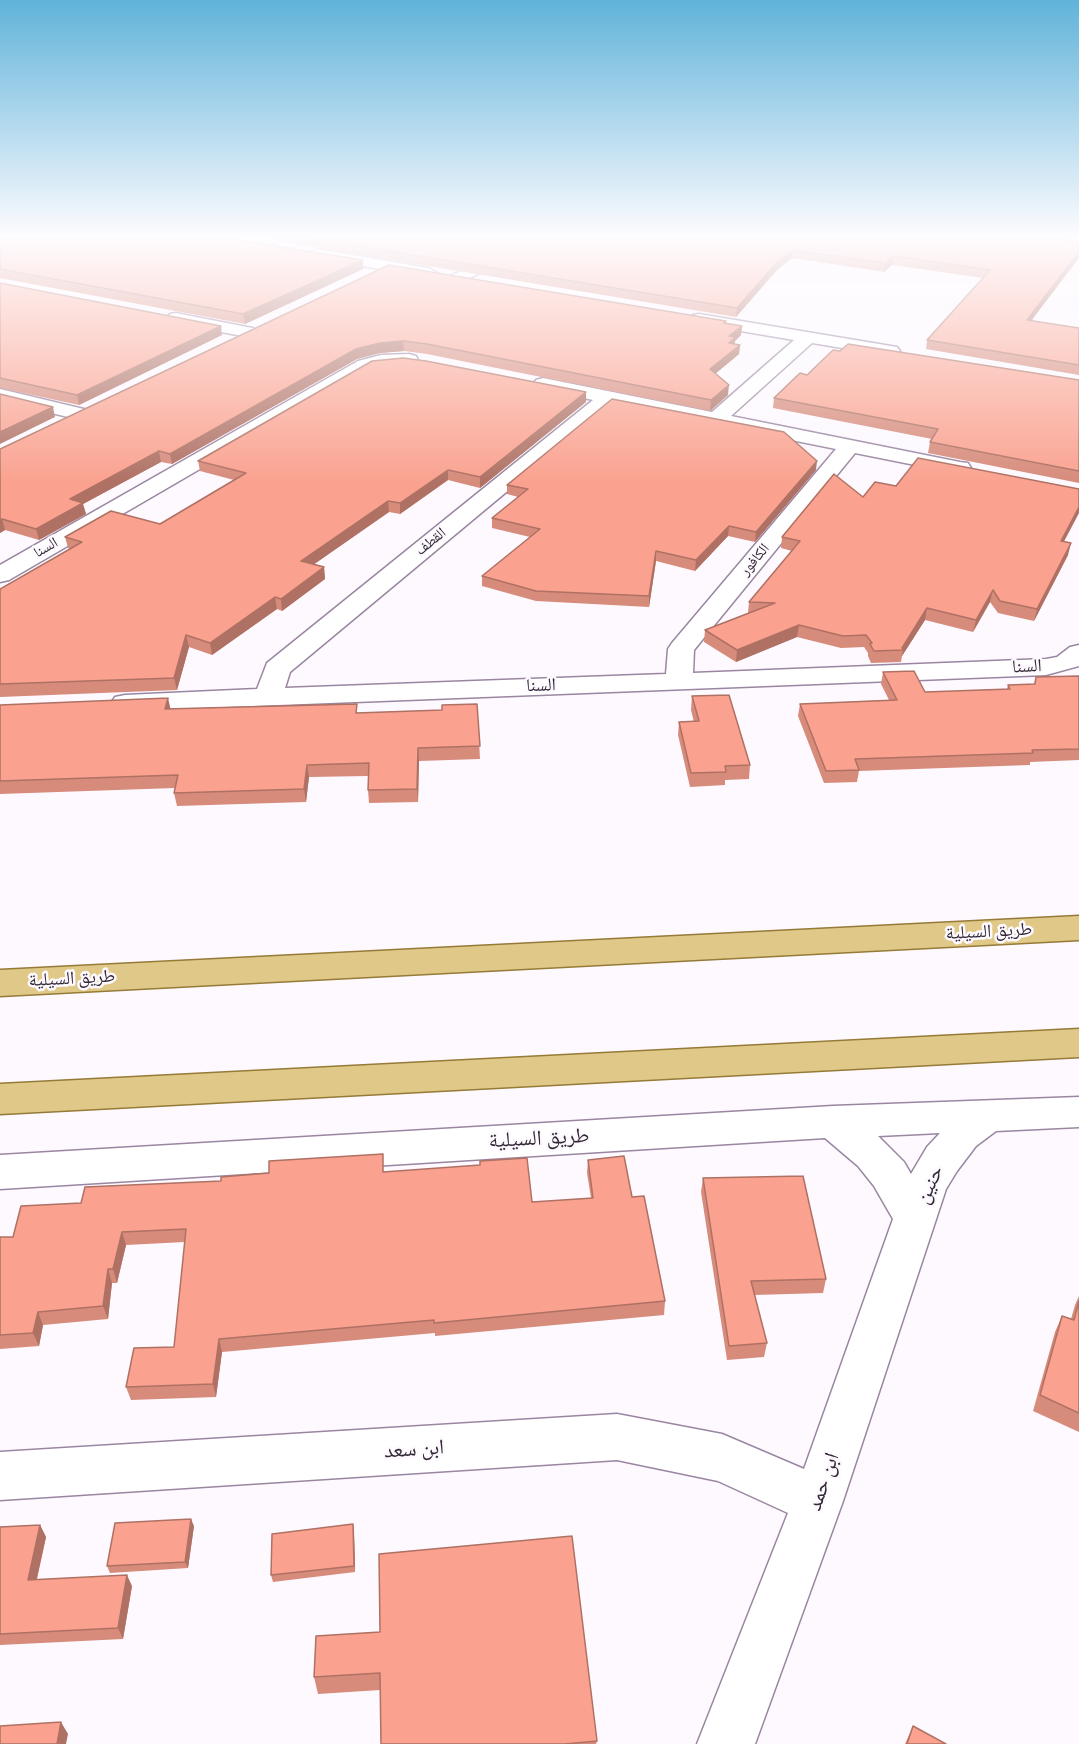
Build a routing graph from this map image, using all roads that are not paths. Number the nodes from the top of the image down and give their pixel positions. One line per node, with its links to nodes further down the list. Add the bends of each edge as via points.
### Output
1 (198, 320): 4 (street, via 253,329)
2 (707, 320): 3 (street)
3 (808, 337): 5 (street); 12 (street)
4 (216, 347)
5 (902, 353)
6 (427, 362): 16 (street, السنا, via 404,359 365,365)
7 (529, 382): 9 (street)
8 (0, 394): 11 (street)
9 (608, 397): 12 (street); 19 (street, القطف, via 278,669)
10 (102, 404): 11 (street)
11 (81, 414): 13 (street)
12 (717, 418): 14 (street)
13 (61, 424)
14 (850, 446): 15 (street); 18 (street, الكافور, via 681,649)
15 (976, 471)
16 (3, 570)
17 (1079, 654): 18 (street, السنا, via 1066,663 1047,667)
18 (678, 681): 19 (street, السنا)
19 (269, 697): 20 (street, السنا)
20 (94, 704)
21 (1079, 928): 22 (main road, طريق السيلية)
22 (0, 983)
23 (1079, 1043): 24 (main road)
24 (0, 1099)
25 (1079, 1112): 26 (street, طريق السيلية)
26 (988, 1115): 27 (street, طريق السيلية); 29 (street, حنين, via 962,1135 942,1159 926,1186)
27 (833, 1122): 28 (street, طريق السيلية); 29 (street, حنين, via 889,1174)
28 (0, 1172)
29 (915, 1218): 31 (street, ابن حمد)
30 (0, 1476): 31 (street, ابن سعد, via 617,1437 722,1458)
31 (818, 1501): 32 (street, ابن حمد)
32 (726, 1744)

